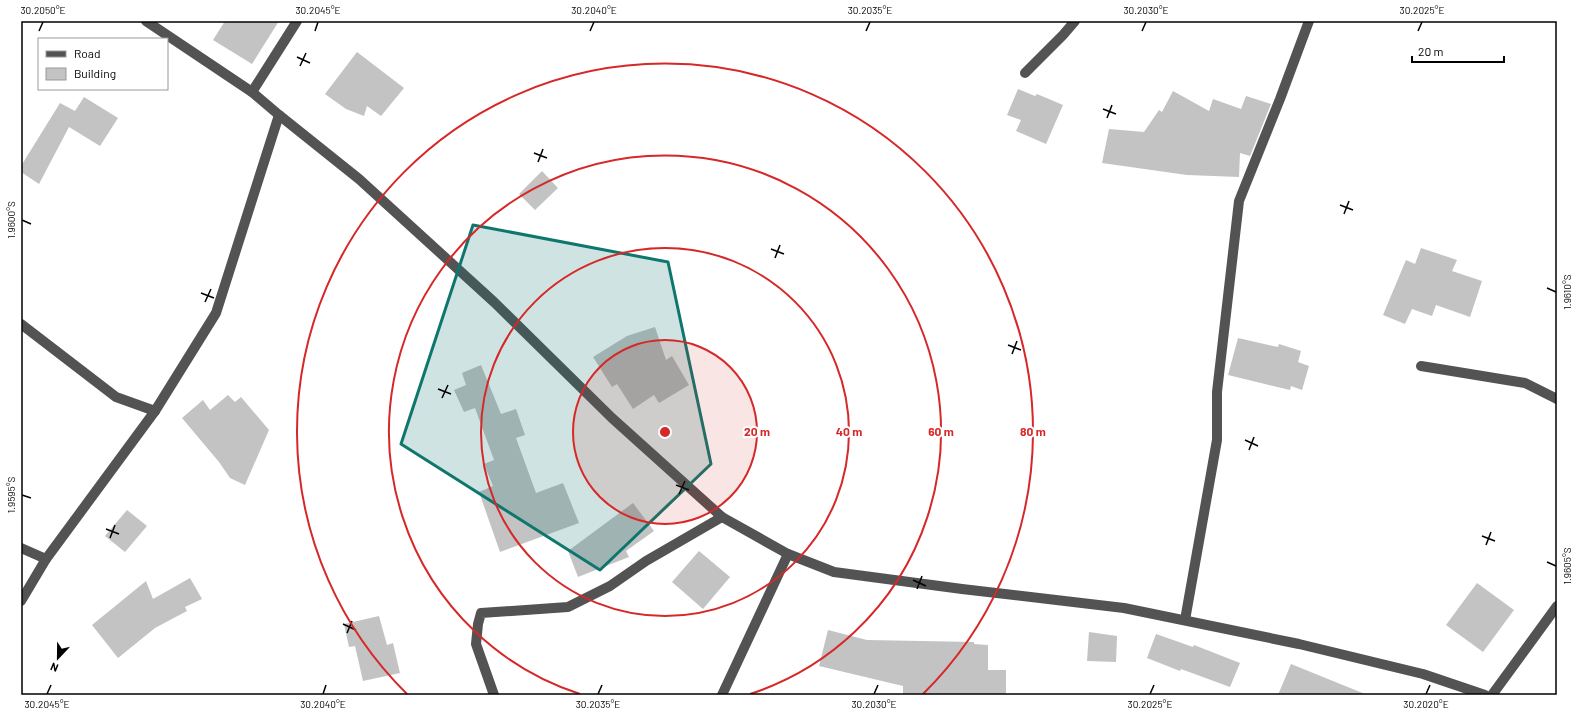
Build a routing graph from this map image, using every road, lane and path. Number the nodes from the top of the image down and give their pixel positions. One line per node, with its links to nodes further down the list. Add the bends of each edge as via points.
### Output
1 (146, 21): 6 (street)
2 (296, 21): 6 (street)
3 (1075, 21): 5 (street)
4 (1309, 21): 18 (street, via 1239,201 1217,392 1217,440)
5 (1025, 73)
6 (252, 92): 7 (street)
7 (278, 115): 11 (street, via 216,313); 12 (street, via 364,185 494,302 612,418)
8 (21, 324): 11 (street, via 116,396)
9 (1421, 366): 10 (street, via 1525,383)
10 (1557, 398)
11 (155, 411): 15 (street)
12 (722, 517): 14 (street); 19 (street, via 646,561 610,586 568,607 481,613 476,644)
13 (21, 548): 15 (street)
14 (788, 554): 18 (street, via 834,572 1124,608); 20 (street)
15 (46, 559): 16 (street)
16 (21, 601)
17 (1557, 606): 22 (street)
18 (1185, 620): 21 (street, via 1423,674)
19 (494, 695)
20 (722, 695)
21 (1484, 695)
22 (1492, 695)

